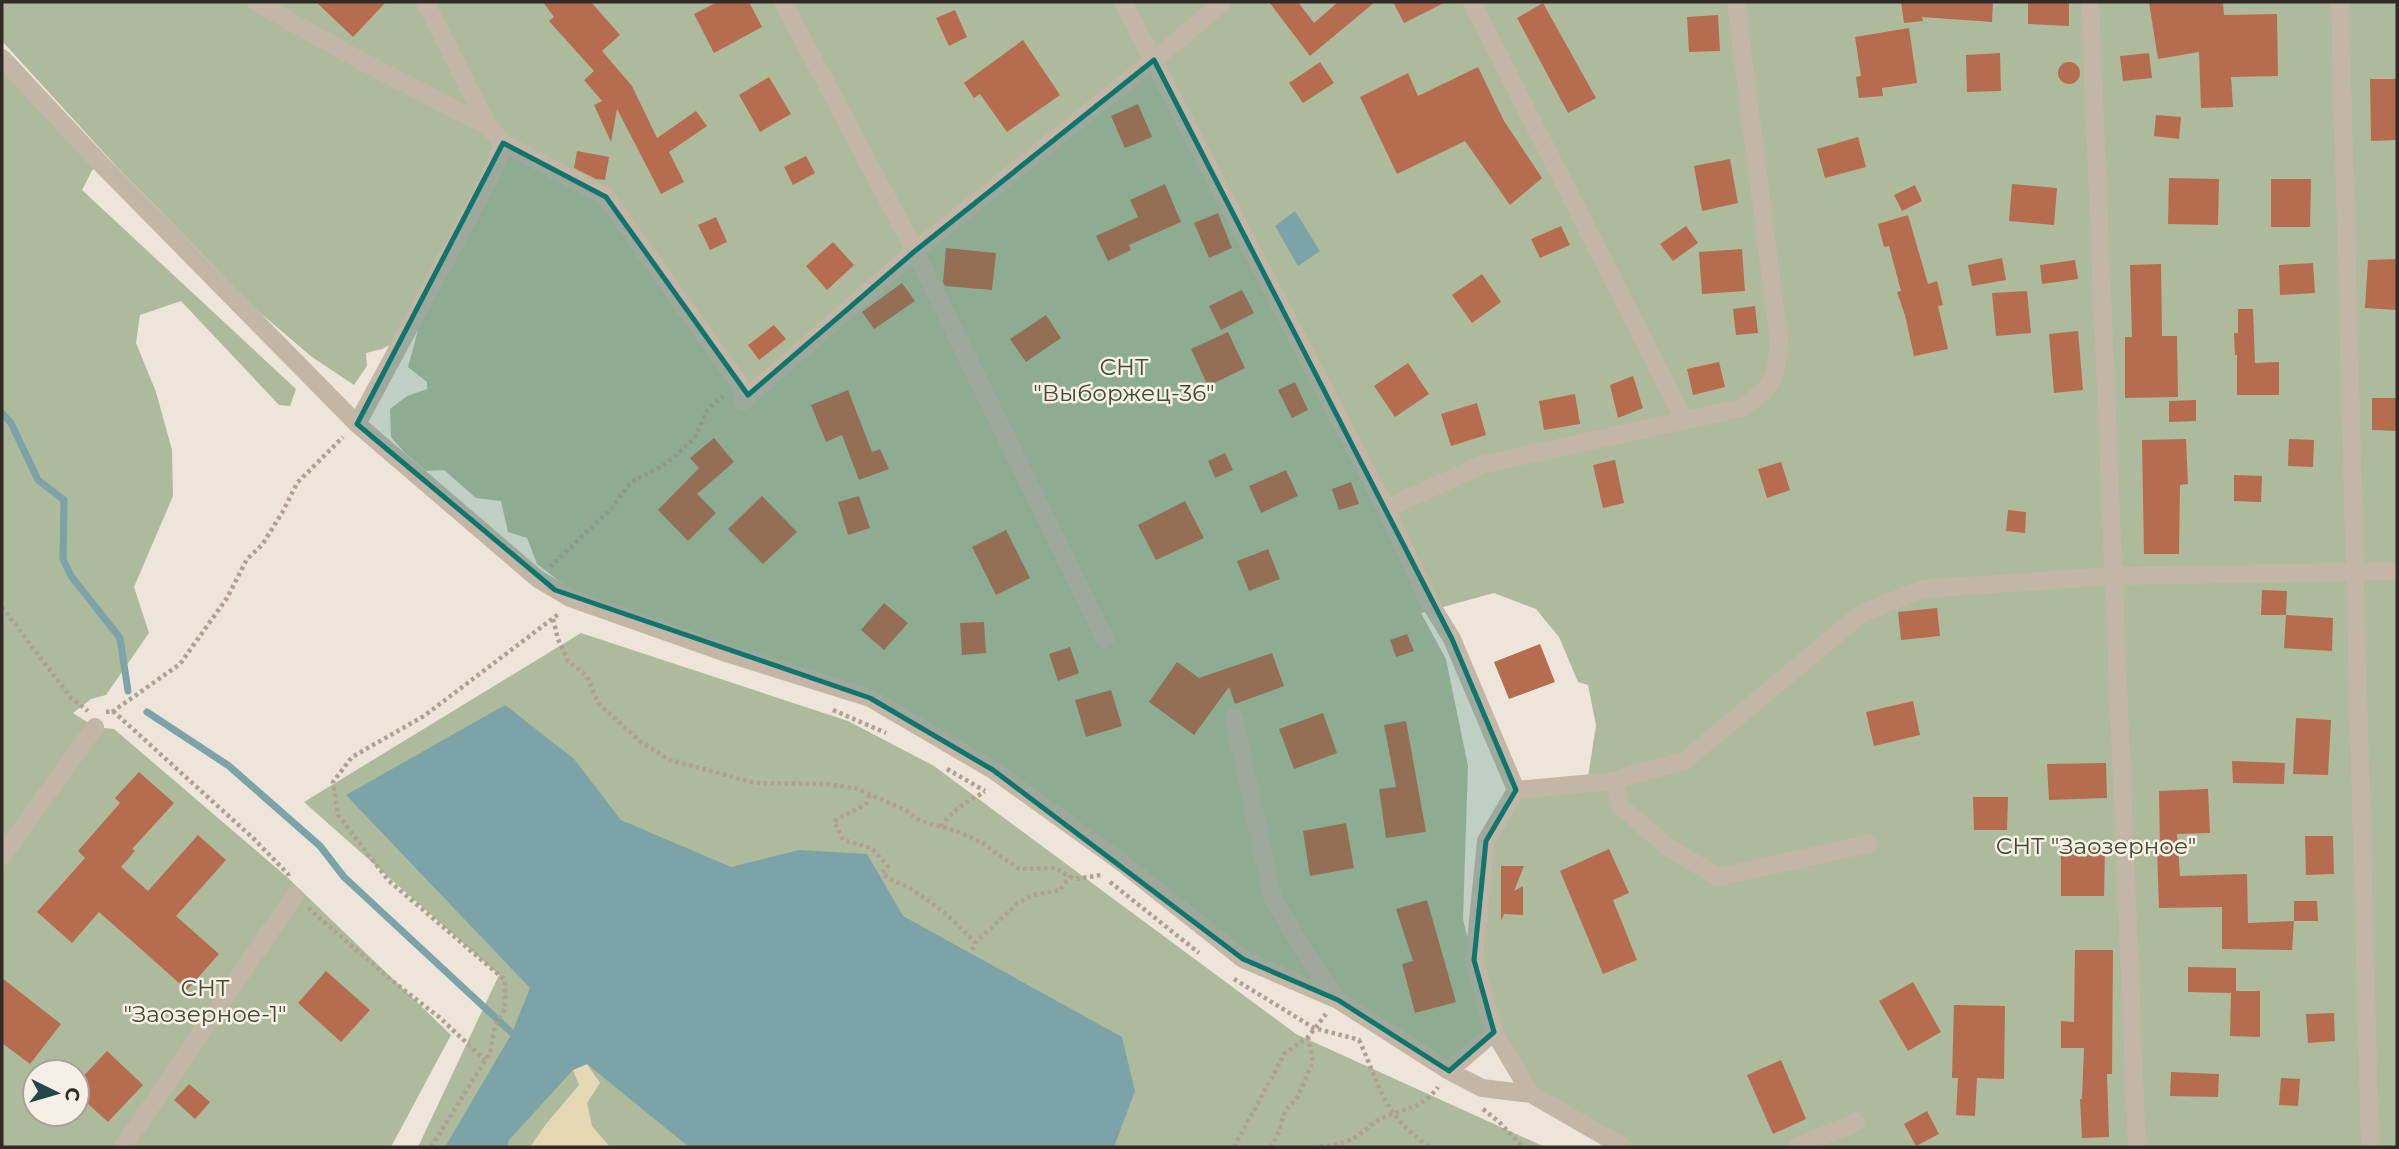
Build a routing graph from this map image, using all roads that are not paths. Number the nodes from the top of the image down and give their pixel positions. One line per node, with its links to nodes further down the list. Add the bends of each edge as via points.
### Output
1 (256, 2): 12 (street)
2 (425, 2): 12 (street)
3 (783, 2): 14 (street)
4 (1124, 2): 11 (street)
5 (1223, 2): 11 (street)
6 (1472, 2): 15 (street)
7 (1736, 2): 15 (street, via 1779,342 1776,371 1763,394 1741,408)
8 (2090, 2): 20 (street)
9 (2340, 2): 19 (street)
10 (2, 58): 16 (street)
11 (1154, 60): 14 (street); 17 (street)
12 (488, 126): 13 (street)
13 (503, 143): 14 (street, via 606,197 743,393); 16 (street, via 492,174)
14 (915, 251): 21 (street)
15 (1684, 420): 17 (street, via 1481,465)
16 (356, 424): 29 (street, via 571,607 870,698 993,770 1121,862 1243,959)
17 (1386, 509): 25 (street, via 1427,598 1452,639)
18 (2397, 571): 19 (street)
19 (2354, 572): 20 (street); 38 (street)
20 (2114, 576): 24 (street, via 1922,589 1861,614 1684,761); 37 (street)
21 (1105, 639)
22 (96, 717): 27 (street)
23 (1234, 718): 29 (street, via 1273,899)
24 (1614, 782): 25 (street); 26 (street, via 1620,806 1668,847 1717,877)
25 (1516, 790): 30 (street, via 1486,841 1474,960)
26 (1868, 844)
27 (2, 856)
28 (294, 896): 34 (street)
29 (1338, 1000): 31 (street)
30 (1494, 1032): 31 (street); 32 (street)
31 (1449, 1071): 32 (street, via 1479,1096)
32 (1531, 1094): 35 (street)
33 (1857, 1122): 36 (street)
34 (123, 1147)
35 (1623, 1147)
36 (1797, 1147)
37 (2137, 1147)
38 (2370, 1147)

